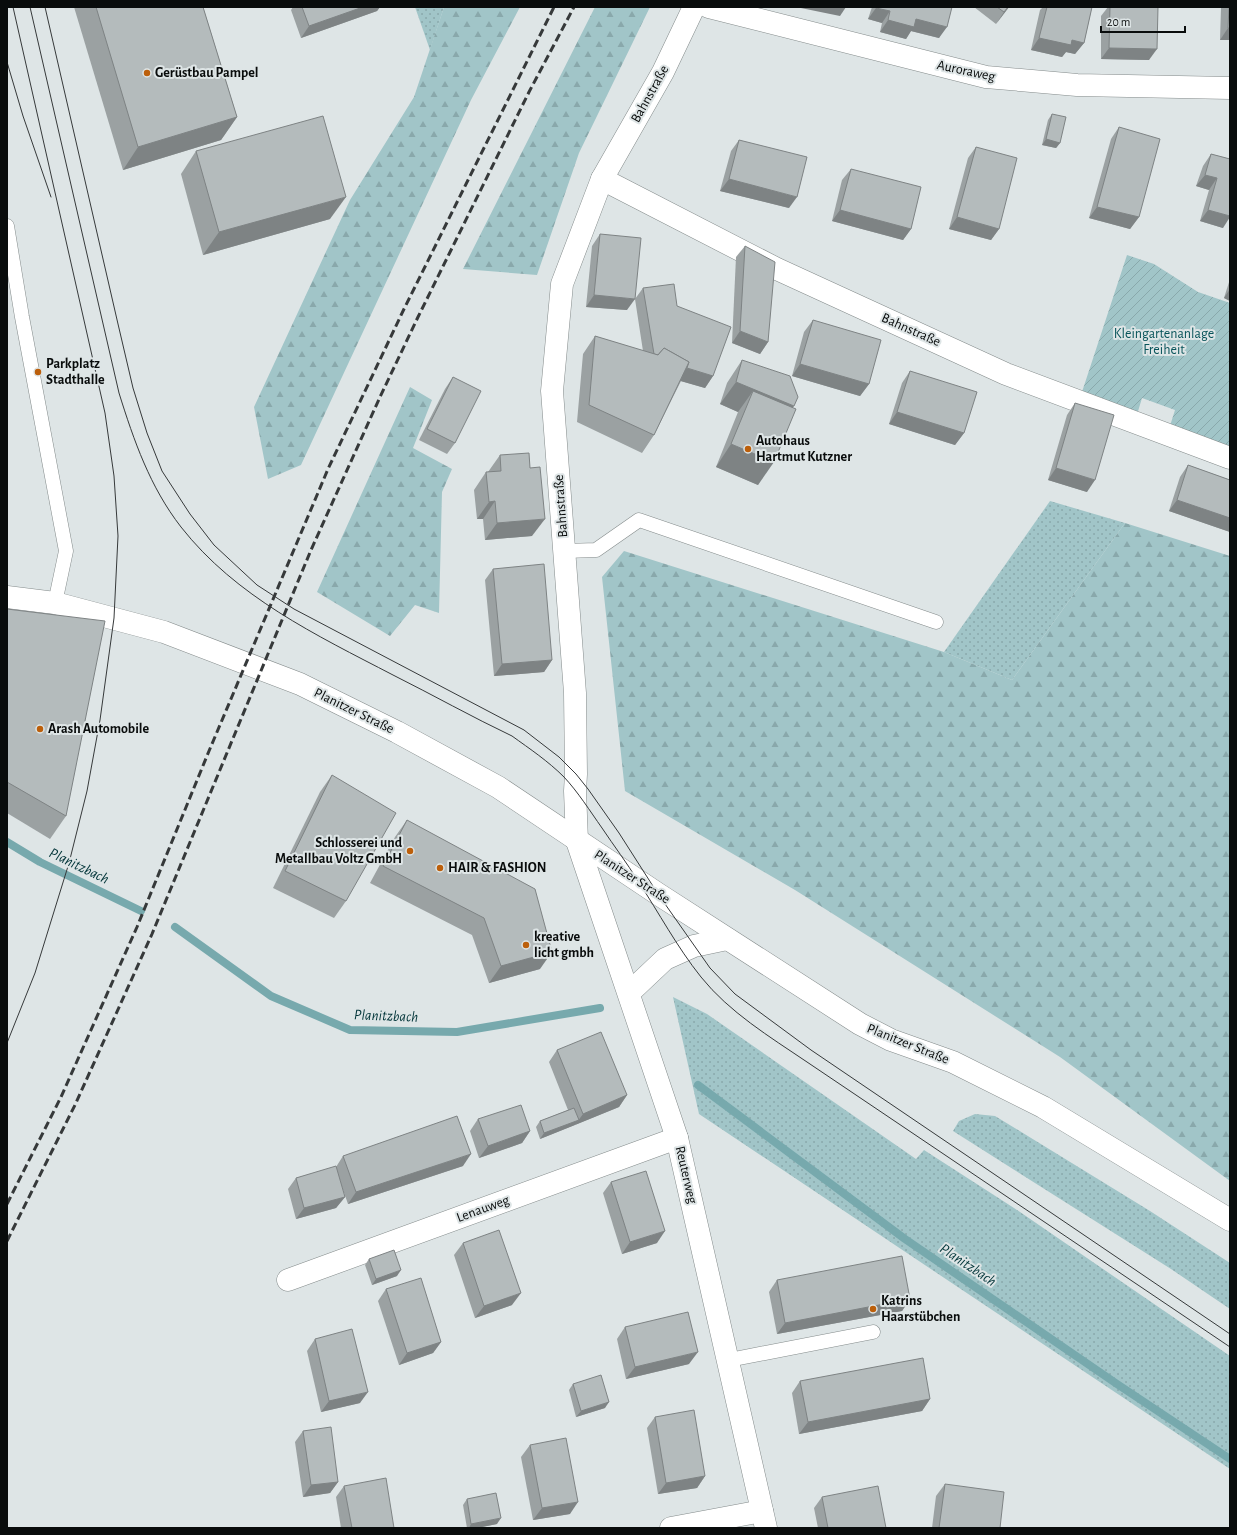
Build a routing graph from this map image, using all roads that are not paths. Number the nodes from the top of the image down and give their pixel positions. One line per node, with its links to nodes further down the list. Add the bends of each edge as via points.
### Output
1 (694, 7): 4 (street, Bahnstraße, via 663,72)
2 (709, 7): 3 (street, Auroraweg, via 986,77 1077,85)
3 (1230, 88)
4 (602, 179): 6 (street, Bahnstraße, via 777,270 1006,374); 7 (street, Bahnstraße, via 562,284 552,391)
5 (7, 226): 9 (lane, via 66,551)
6 (1230, 458)
7 (565, 551): 10 (lane, via 596,550 639,520); 11 (street, Bahnstraße, via 575,693)
8 (7, 597): 9 (street, Planitzer Straße)
9 (55, 603): 11 (street, Planitzer Straße, via 164,632 300,684 397,732 492,784)
10 (936, 622)
11 (577, 841): 12 (street, Planitzer Straße); 13 (street, Reuterweg)
12 (727, 939): 13 (street, via 694,946 665,959); 15 (street, Planitzer Straße, via 860,1024 890,1040 953,1062 1043,1107)
13 (629, 993): 14 (street, Reuterweg)
14 (678, 1138): 16 (street, Lenauweg); 18 (street, Reuterweg)
15 (1230, 1220)
16 (288, 1280)
17 (873, 1332): 18 (lane)
18 (729, 1360): 19 (street, Reuterweg)
19 (764, 1519): 20 (street)
20 (671, 1528)

